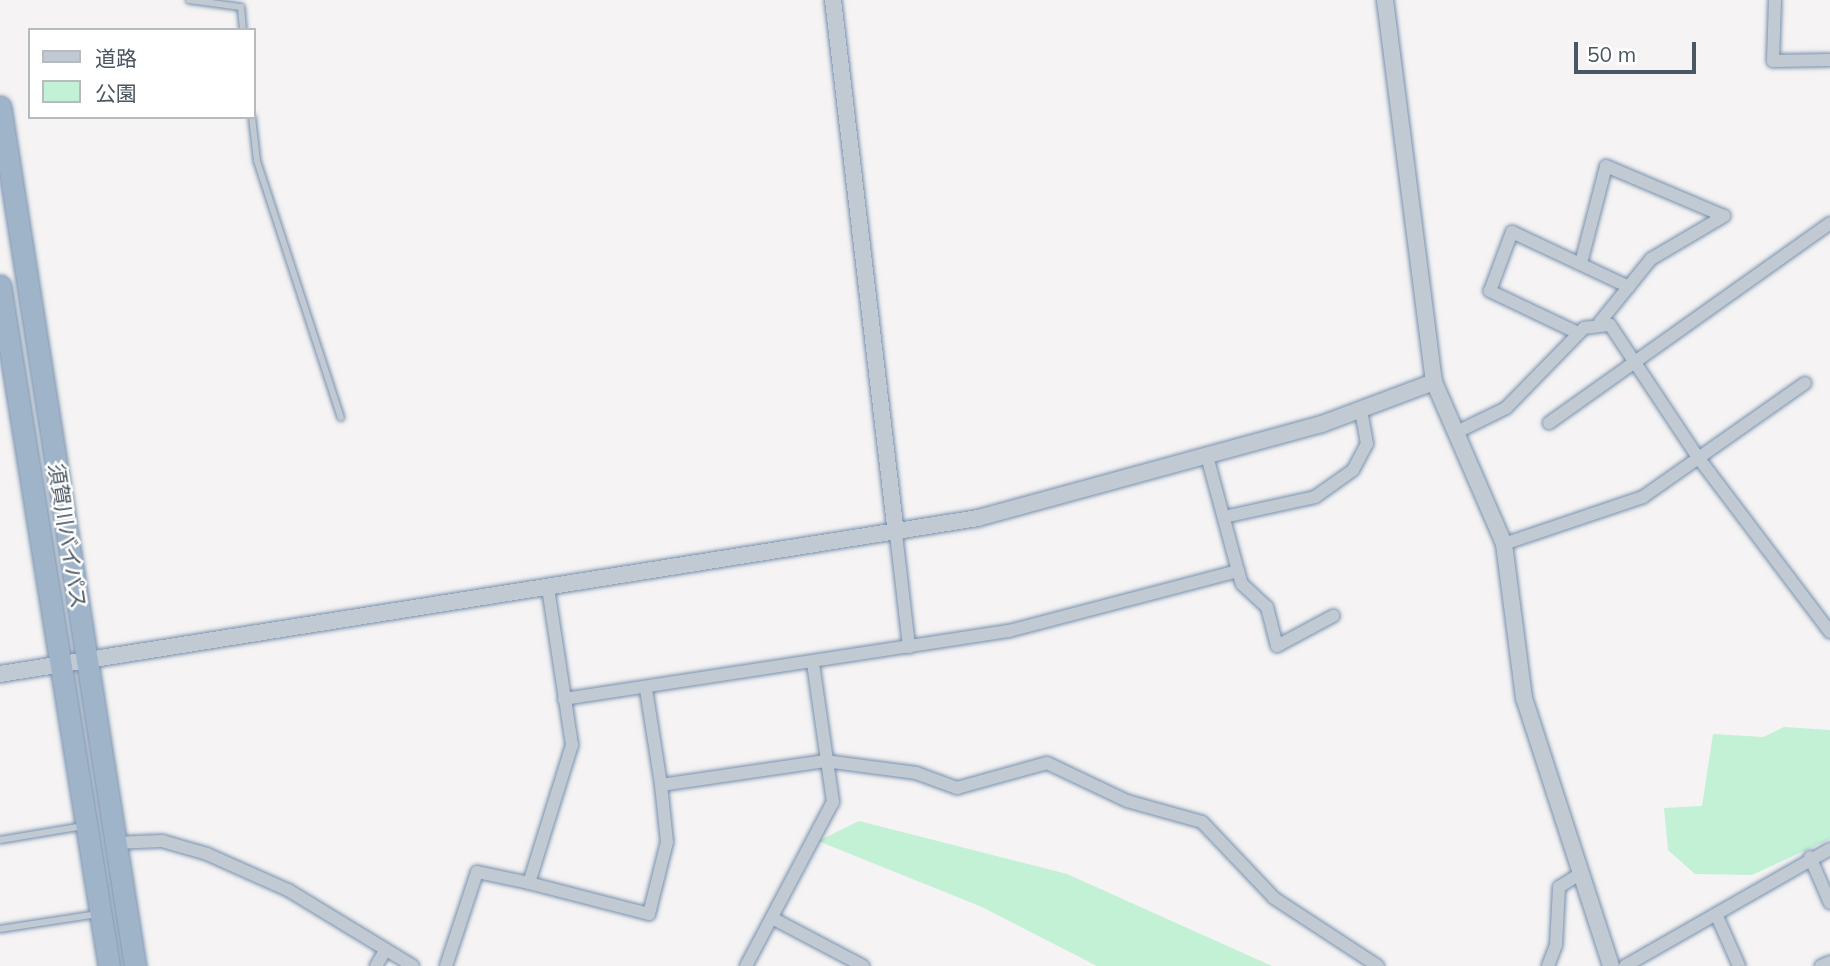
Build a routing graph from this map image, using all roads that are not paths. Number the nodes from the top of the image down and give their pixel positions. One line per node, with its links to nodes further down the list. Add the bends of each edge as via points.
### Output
1 (189, 0): 5 (lane, via 241,7)
2 (833, 0): 25 (street)
3 (1385, 0): 16 (street)
4 (1775, 0): 6 (street, via 1773,61)
5 (243, 28)
6 (1830, 60)
7 (0, 107): 32 (highway, 須賀川バイパス)
8 (252, 119): 19 (lane, via 257,161)
9 (1830, 223): 15 (street)
10 (1581, 263): 12 (street); 12 (street, via 1606,166 1724,216 1671,242); 14 (street, via 1512,232 1490,291)
11 (0, 286): 34 (highway, 須賀川バイパス)
12 (1629, 287): 13 (street)
13 (1600, 322): 14 (street); 15 (street)
14 (1578, 333): 21 (street, via 1506,408)
15 (1637, 362): 20 (street); 23 (street)
16 (1434, 382): 18 (street); 21 (street)
17 (1805, 383): 23 (street)
18 (1360, 409): 22 (street); 24 (street, via 1367,444 1353,470 1315,497)
19 (341, 418)
20 (1549, 423)
21 (1457, 432): 26 (street)
22 (1207, 456): 24 (street); 25 (street)
23 (1697, 456): 26 (street, via 1616,510); 30 (street)
24 (1224, 517): 27 (street)
25 (896, 534): 28 (street); 31 (street)
26 (1504, 544): 45 (street, via 1524,698)
27 (1238, 571): 29 (street, via 1242,584 1267,607 1277,646); 31 (street, via 1009,631)
28 (548, 588): 32 (street); 37 (street)
29 (1333, 616)
30 (1830, 632)
31 (909, 647): 33 (street)
32 (88, 659): 34 (street); 42 (highway, 須賀川バイパス)
33 (813, 664): 36 (street); 38 (street)
34 (58, 665): 35 (street); 40 (highway, 須賀川バイパス)
35 (0, 674)
36 (646, 689): 37 (street); 39 (street)
37 (564, 699): 46 (street, via 572,745)
38 (825, 761): 39 (street); 50 (street, via 833,802); 61 (street, via 916,773 957,788 1047,763 1127,801 1202,822 1298,918)
39 (661, 785): 46 (street, via 667,842 649,914)
40 (86, 825): 41 (lane); 48 (highway, 須賀川バイパス)
41 (0, 839)
42 (114, 843): 52 (street, via 162,841 207,854 288,890); 55 (highway, 須賀川バイパス)
43 (1830, 849): 44 (street)
44 (1810, 857): 47 (street); 49 (street)
45 (1581, 873): 62 (street, via 1559,887 1556,945); 63 (street)
46 (529, 883): 58 (street, via 477,872)
47 (1830, 903)
48 (100, 914): 51 (lane); 54 (highway, 須賀川バイパス)
49 (1716, 914): 64 (street); 65 (street)
50 (772, 918): 59 (street); 60 (street)
51 (0, 929)
52 (385, 951): 56 (street); 57 (street)
53 (1830, 962): 66 (street)
54 (109, 966)
55 (135, 966)
56 (376, 966)
57 (412, 966)
58 (446, 966)
59 (746, 966)
60 (863, 966)
61 (1378, 966)
62 (1548, 966)
63 (1611, 966)
64 (1625, 966)
65 (1739, 966)
66 (1821, 966)

